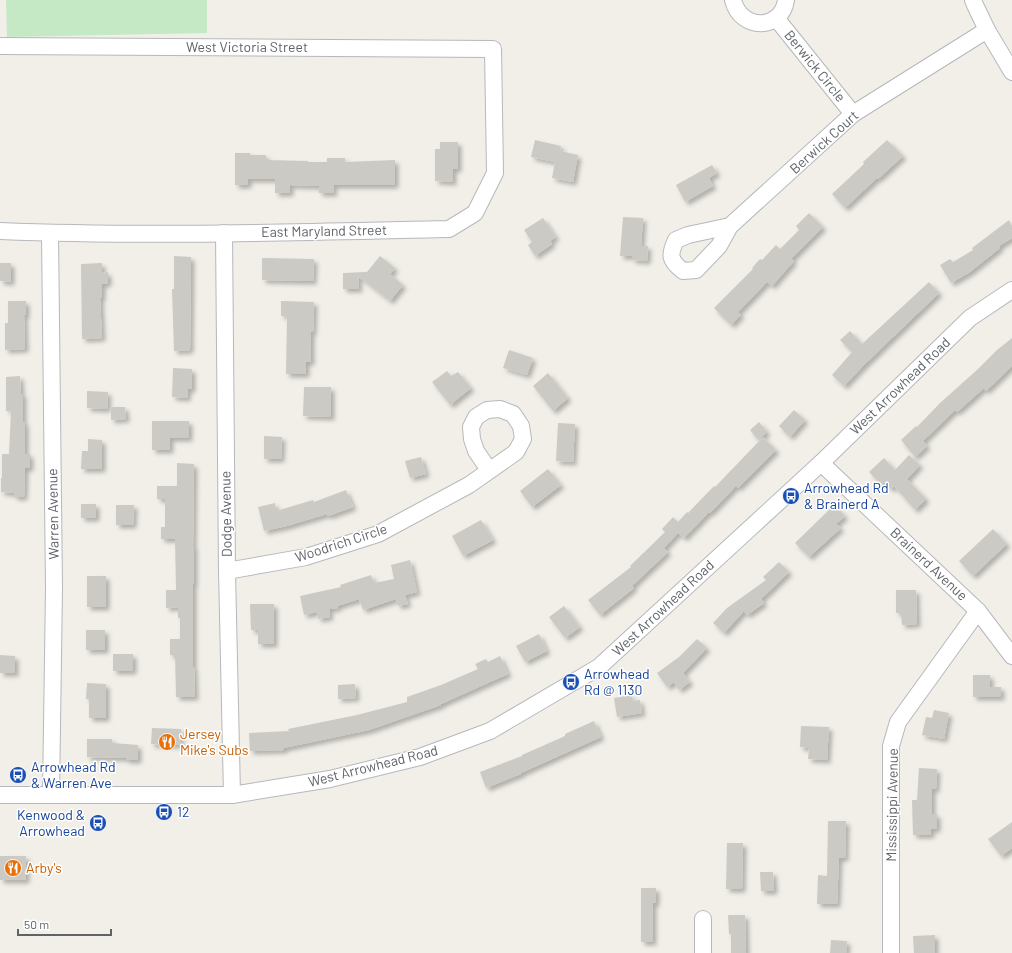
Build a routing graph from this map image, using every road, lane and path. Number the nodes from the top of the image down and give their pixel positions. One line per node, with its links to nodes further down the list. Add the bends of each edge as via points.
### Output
1 (733, 0): 4 (street, Berwick Circle, via 736,10 750,22 759,24)
2 (786, 0): 4 (street, Berwick Circle, via 782,12)
3 (974, 0): 5 (street)
4 (776, 18): 9 (street, Berwick Circle)
5 (987, 30): 8 (street); 9 (street, Berwick Court)
6 (0, 46): 7 (street, West Victoria Street)
7 (493, 50): 13 (street, East Maryland Street, via 495,173 475,213 449,229)
8 (1012, 72)
9 (853, 114): 10 (street, Berwick Court)
10 (730, 226)
11 (0, 231): 12 (street, East Maryland Street)
12 (50, 233): 13 (street, East Maryland Street); 20 (street, Warren Avenue, via 54,588)
13 (224, 233): 17 (street, Dodge Avenue)
14 (1012, 290): 15 (street, West Arrowhead Road, via 970,318)
15 (821, 463): 18 (street, Brainerd Avenue); 22 (street, West Arrowhead Road, via 599,667 490,731 420,757 330,779)
16 (489, 470): 17 (street, Woodrich Circle, via 469,485 378,534 306,557)
17 (227, 571): 22 (street, Dodge Avenue)
18 (978, 610): 19 (street, Brainerd Avenue); 25 (street, Mississippi Avenue, via 898,722 891,746)
19 (1012, 656)
20 (51, 794): 21 (street, West Arrowhead Road); 22 (street, West Arrowhead Road)
21 (0, 795)
22 (232, 795)
23 (703, 919): 24 (street)
24 (703, 953)
25 (891, 953)

